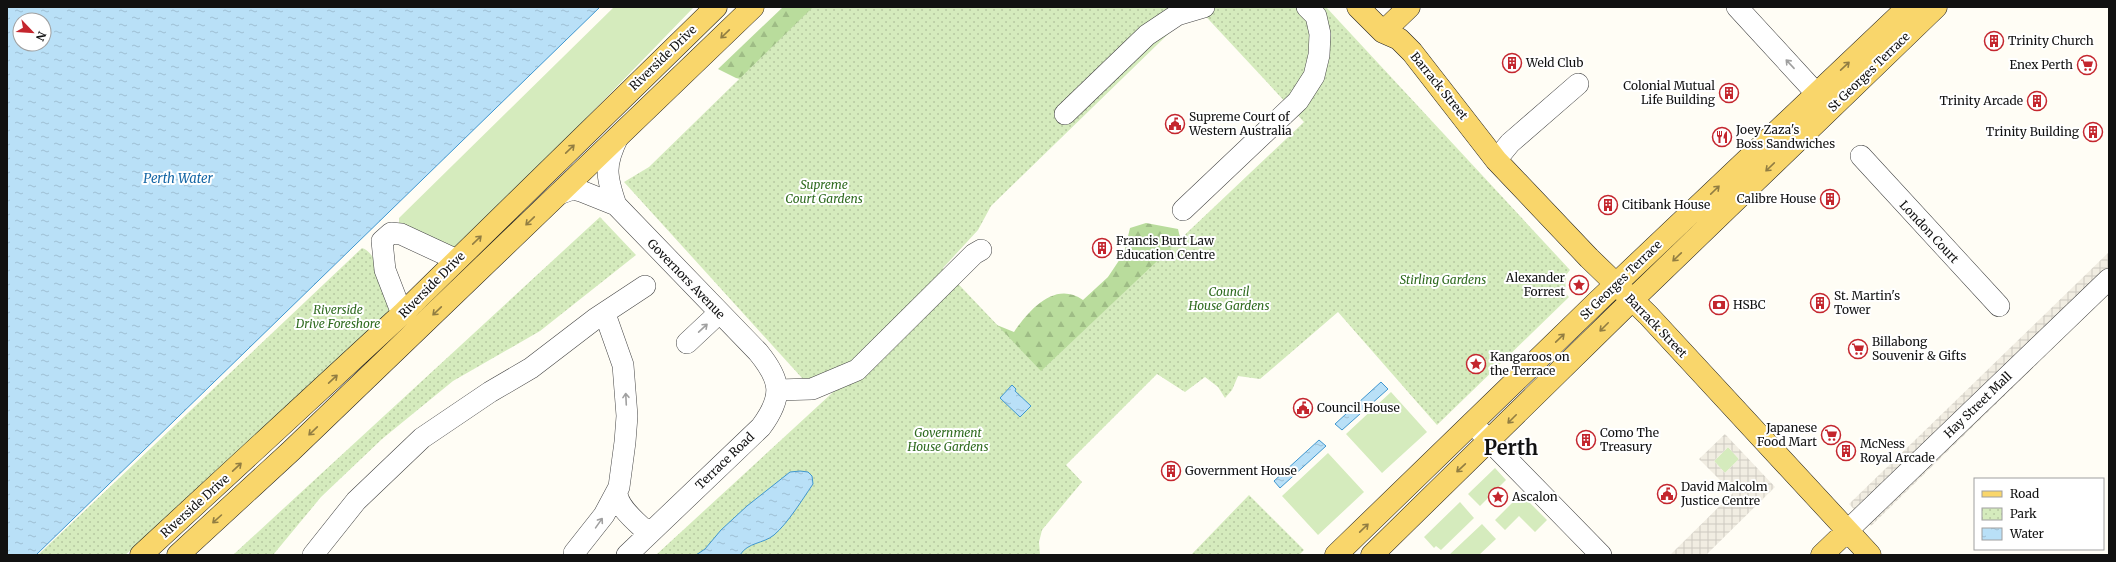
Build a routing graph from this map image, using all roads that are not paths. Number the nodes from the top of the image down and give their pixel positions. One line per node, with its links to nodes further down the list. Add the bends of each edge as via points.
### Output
1 (716, 7): 21 (main road, Riverside Drive, one-way to 1)
2 (753, 7): 14 (main road, Riverside Drive, one-way to 14)
3 (1204, 7): 13 (street, via 1177,15 1147,35)
4 (1409, 7): 10 (main road)
5 (1737, 7): 12 (street, one-way to 5)
6 (1908, 7): 12 (main road, St Georges Terrace, one-way to 6)
7 (1936, 7): 25 (main road, St Georges Terrace, one-way to 25)
8 (1369, 9): 10 (main road, Barrack Street)
9 (1317, 10): 19 (street, via 1320,55 1314,76 1298,101)
10 (1392, 31): 16 (main road, Barrack Street, via 1412,52)
11 (1578, 84): 16 (street, via 1510,143)
12 (1816, 93): 23 (main road, St Georges Terrace, one-way to 12)
13 (1065, 114)
14 (618, 137): 17 (main road, Riverside Drive); 18 (street, Governors Avenue, via 609,154 608,169)
15 (1861, 156): 26 (street, London Court)
16 (1496, 160): 23 (main road, Barrack Street)
17 (558, 194): 18 (street, Governors Avenue, via 567,190 580,190); 41 (main road, Riverside Drive, one-way to 41, via 291,451)
18 (616, 206): 27 (street, Governors Avenue)
19 (1183, 210)
20 (982, 250): 32 (street, via 974,254 857,370 812,389)
21 (457, 260): 28 (main road, Riverside Drive); 28 (street, via 401,234 391,233 382,241 385,270)
22 (2109, 279): 37 (street, Hay Street Mall)
23 (1616, 284): 25 (main road, Barrack Street); 33 (main road, St Georges Terrace, one-way to 23)
24 (645, 286): 29 (street)
25 (1632, 300): 34 (main road, St Georges Terrace, one-way to 34); 37 (main road, Barrack Street)
26 (1999, 306)
27 (719, 313): 30 (street, one-way to 27); 31 (street, Governors Avenue)
28 (402, 314): 40 (main road, Riverside Drive, one-way to 28)
29 (605, 314): 35 (street, one-way to 29, via 625,442 625,388 623,365); 42 (street, via 594,319 530,368 422,438 356,501)
30 (687, 343)
31 (758, 352): 32 (street, Terrace Road, via 772,368)
32 (777, 390): 36 (street, Terrace Road, via 776,405 761,427)
33 (1472, 423): 34 (street); 44 (main road, St Georges Terrace, one-way to 33)
34 (1489, 442): 38 (street); 45 (main road, St Georges Terrace, one-way to 45)
35 (618, 489): 36 (street); 39 (street, one-way to 35, via 604,515)
36 (652, 531): 43 (street, Terrace Road)
37 (1847, 531): 46 (main road); 47 (main road, Barrack Street)
38 (1591, 551)
39 (575, 554)
40 (140, 555)
41 (178, 555)
42 (313, 555)
43 (627, 555)
44 (1336, 555)
45 (1372, 555)
46 (1822, 555)
47 (1870, 555)

